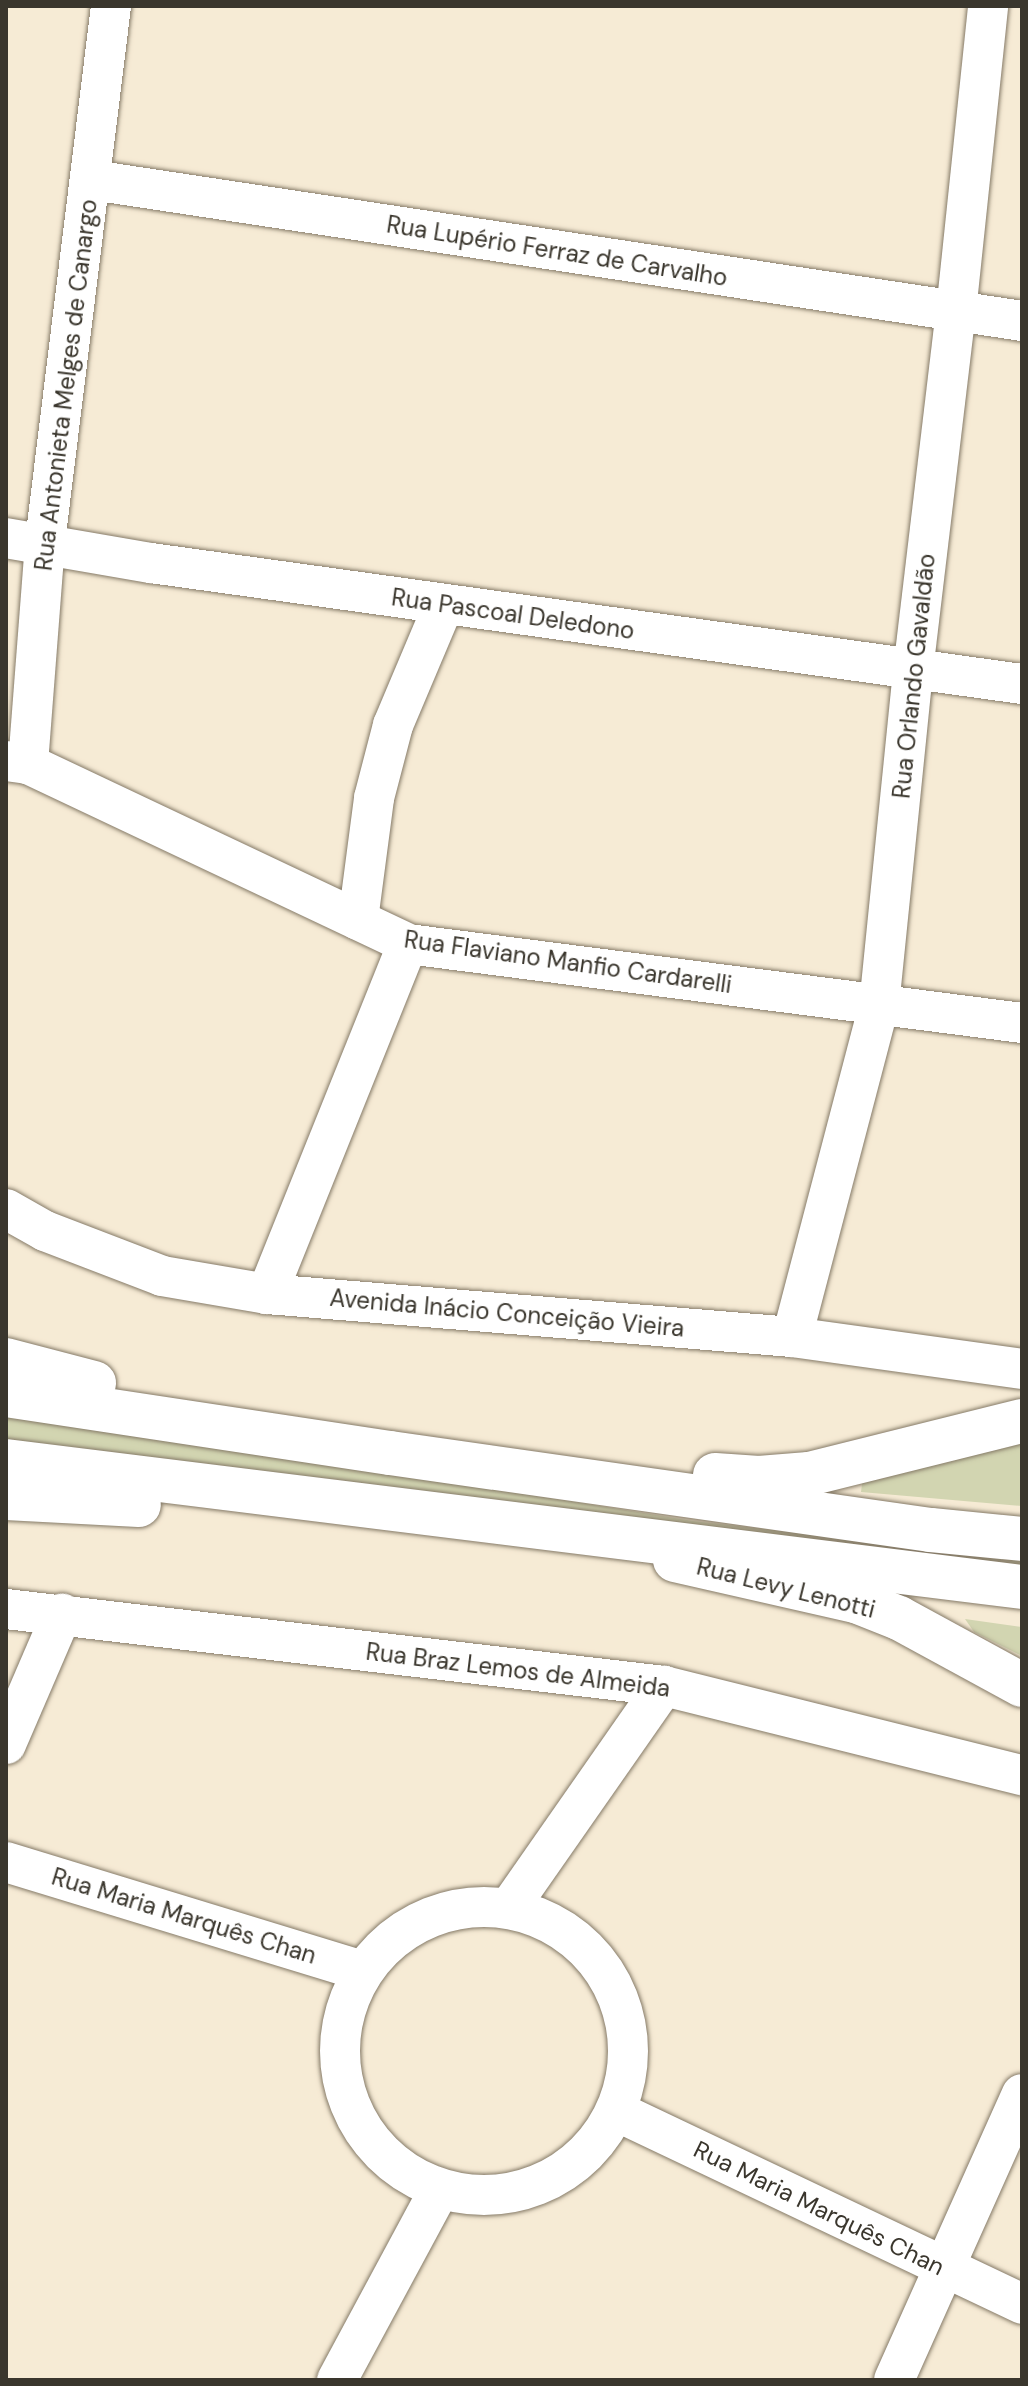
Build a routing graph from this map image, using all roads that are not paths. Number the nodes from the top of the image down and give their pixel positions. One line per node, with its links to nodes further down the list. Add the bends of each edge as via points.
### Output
1 (111, 6): 3 (street, Rua Antonieta Melges de Canargo)
2 (988, 6): 4 (street, Rua Orlando Gavaldão)
3 (92, 180): 4 (street, Rua Lupério Ferraz de Carvalho); 6 (street, Rua Antonieta Melges de Canargo)
4 (956, 312): 5 (street, Rua Lupério Ferraz de Carvalho); 8 (street, Rua Orlando Gavaldão)
5 (1022, 321)
6 (25, 540): 7 (street, Rua Pascoal Deledono); 10 (street, Rua Antonieta Melges de Canargo)
7 (444, 604): 8 (street, Rua Pascoal Deledono); 11 (street, via 393,725 374,798)
8 (913, 671): 9 (street, Rua Pascoal Deledono); 13 (street, Rua Orlando Gavaldão)
9 (1022, 684)
10 (17, 763): 11 (street, Rua Flaviano Manfio Cardarelli)
11 (358, 920): 12 (street, Rua Flaviano Manfio Cardarelli)
12 (408, 944): 13 (street, Rua Flaviano Manfio Cardarelli); 16 (street)
13 (879, 1006): 14 (street, Rua Flaviano Manfio Cardarelli); 17 (street, Rua Orlando Gavaldão)
14 (1022, 1023)
15 (6, 1209): 16 (street, Avenida Inácio Conceição Vieira, via 45,1231 162,1276)
16 (267, 1294): 17 (street, Avenida Inácio Conceição Vieira)
17 (792, 1337): 19 (street, Avenida Inácio Conceição Vieira)
18 (6, 1360): 22 (highway)
19 (1022, 1369)
20 (6, 1395): 22 (highway)
21 (1022, 1421): 23 (highway, via 861,1464 759,1478)
22 (310, 1439): 23 (highway)
23 (390, 1453): 27 (highway)
24 (6, 1461): 26 (highway)
25 (6, 1498): 26 (highway)
26 (522, 1527): 28 (highway); 31 (highway, Rua Levy Lenotti, via 856,1601 899,1618)
27 (1022, 1539)
28 (1022, 1587)
29 (6, 1609): 30 (street, Rua Braz Lemos de Almeida)
30 (62, 1614): 32 (street, Rua Braz Lemos de Almeida); 33 (street)
31 (1022, 1685)
32 (664, 1686): 34 (street, Rua Braz Lemos de Almeida); 36 (street)
33 (6, 1744)
34 (1022, 1775)
35 (6, 1862): 37 (street, Rua Maria Marquês Chan)
36 (509, 1908): 37 (street, via 468,1907 427,1918 391,1939); 39 (street, via 551,1923 586,1949 612,1984 626,2025 628,2069)
37 (363, 1971): 40 (street, via 344,2011 339,2055 347,2099 379,2149 400,2169)
38 (1022, 2094): 41 (street)
39 (616, 2111): 40 (street, via 593,2147 549,2180 523,2191 481,2196); 41 (street, Rua Maria Marquês Chan)
40 (440, 2189): 43 (street)
41 (946, 2269): 42 (street, Rua Maria Marquês Chan); 44 (street)
42 (1022, 2304)
43 (337, 2380)
44 (894, 2380)

